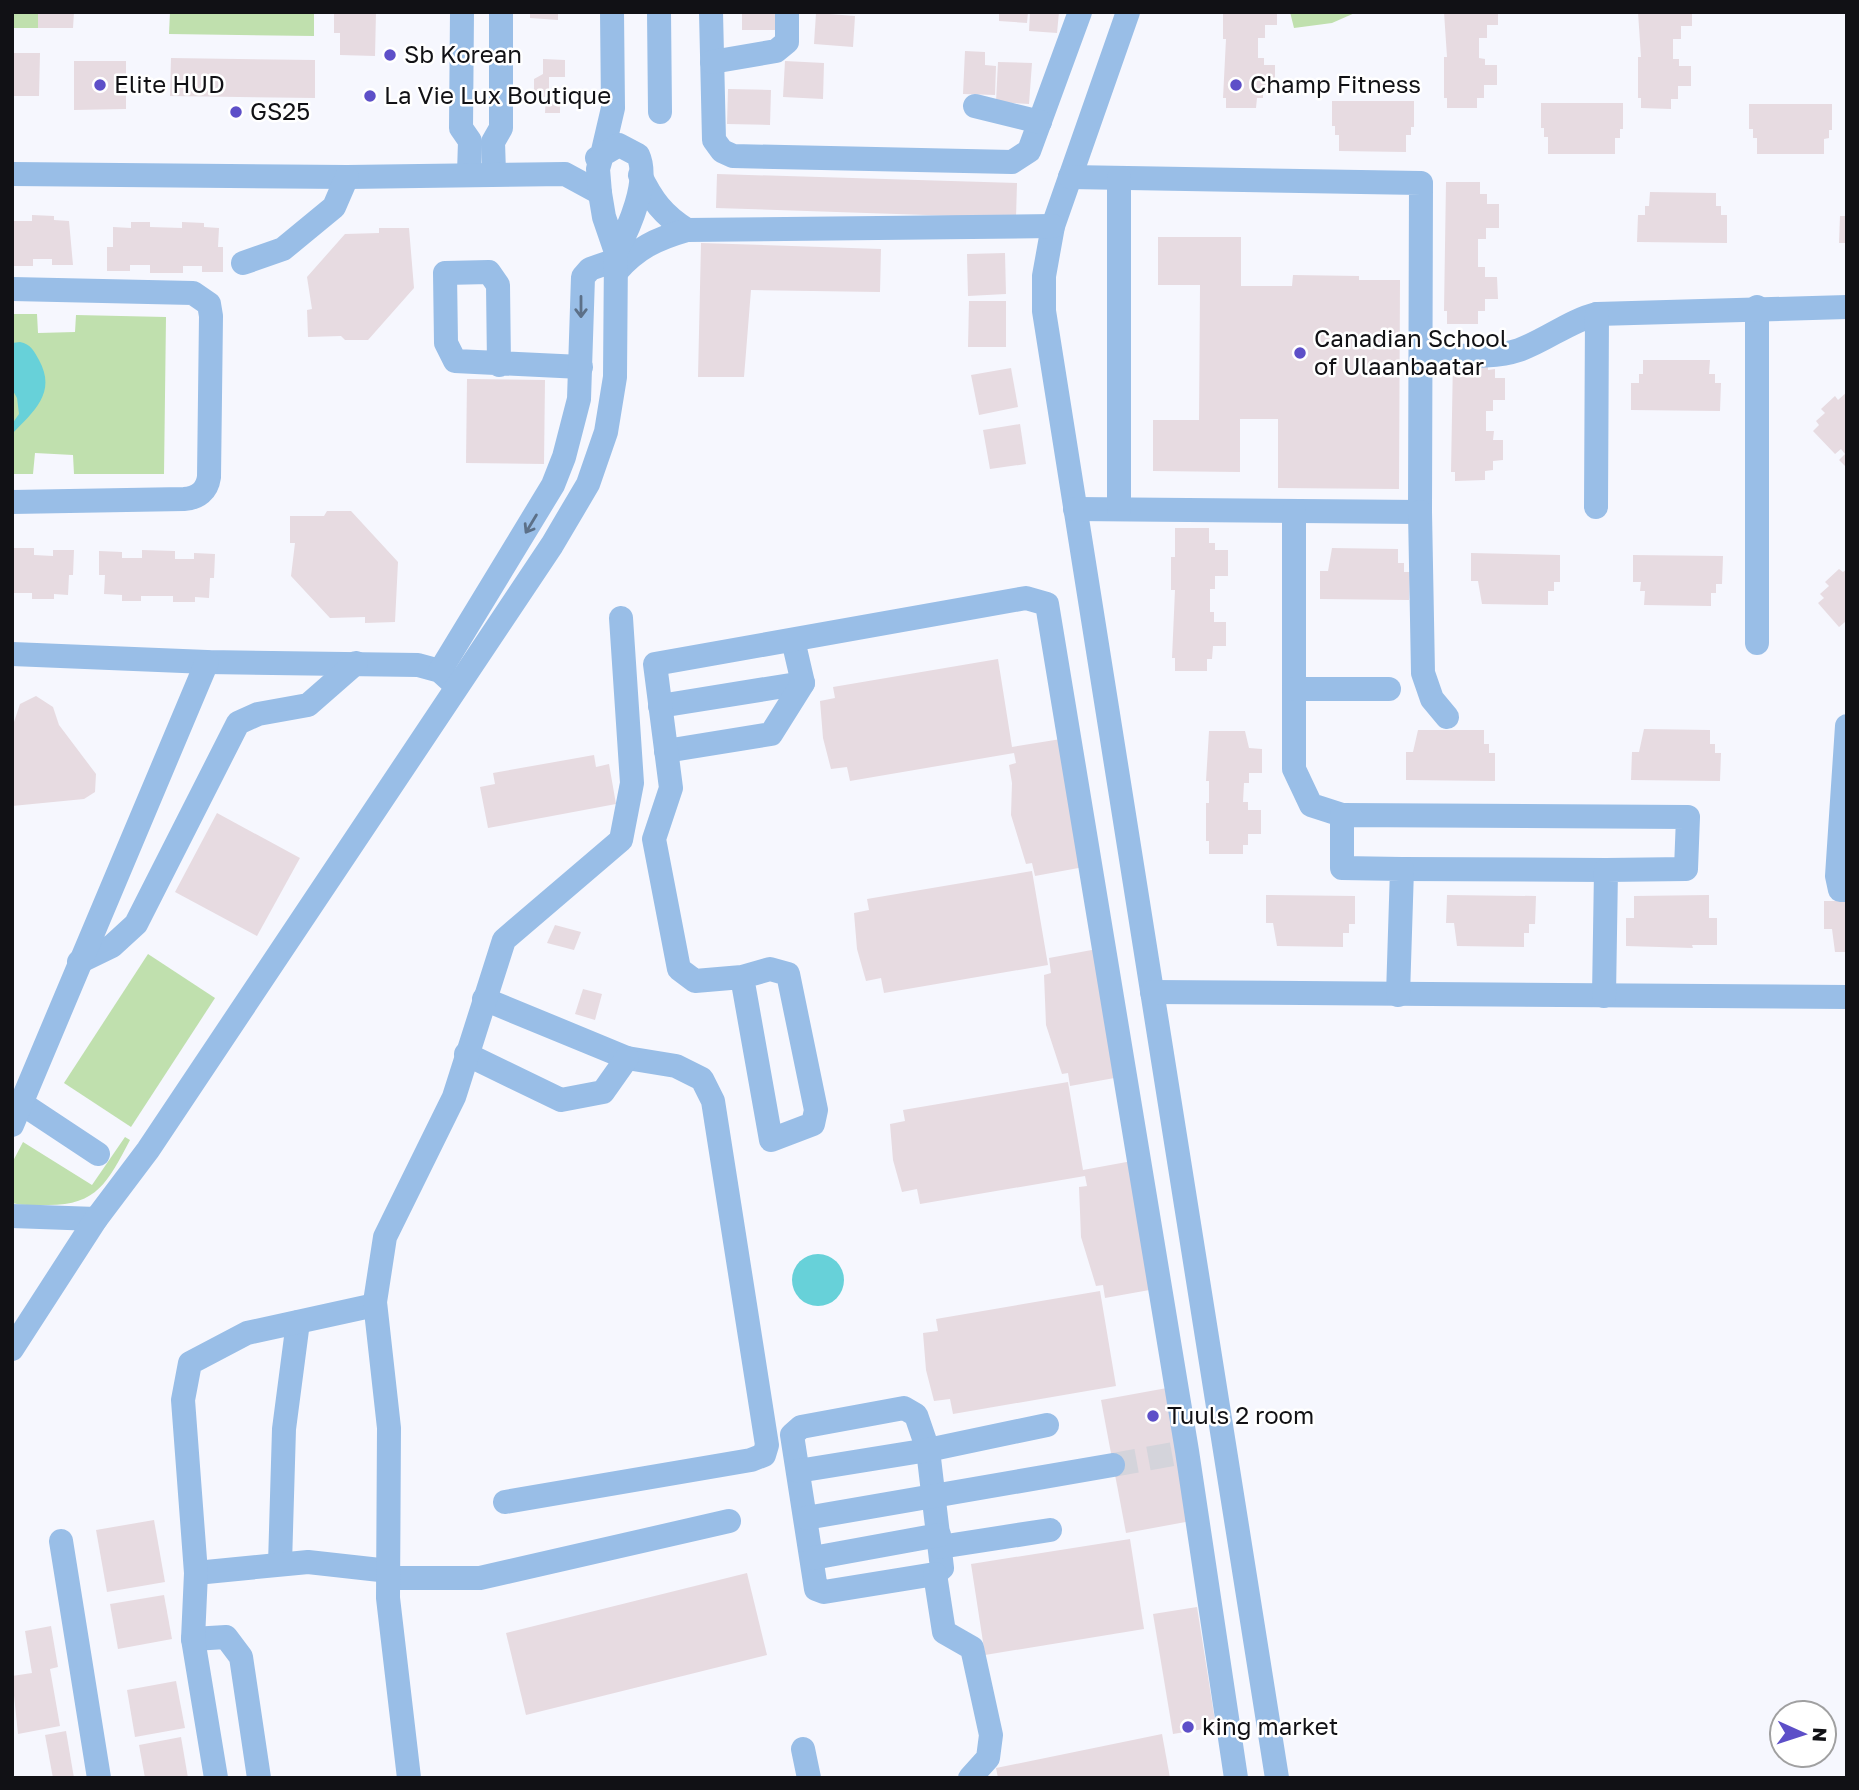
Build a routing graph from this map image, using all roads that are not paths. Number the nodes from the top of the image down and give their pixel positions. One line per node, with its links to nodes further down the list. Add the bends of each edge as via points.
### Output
1 (462, 12): 16 (street, via 461,128)
2 (502, 12): 16 (street, via 501,128)
3 (612, 12): 11 (street)
4 (659, 12): 12 (street)
5 (711, 12): 9 (street)
6 (787, 12): 9 (street, via 787,43 776,51)
7 (1080, 12): 13 (street)
8 (1128, 12): 21 (street)
9 (712, 62): 13 (street, via 714,140 733,156 1012,162 1029,150)
10 (975, 106): 13 (street)
11 (613, 108): 14 (street); 15 (street)
12 (660, 112)
13 (1040, 122)
14 (633, 150): 15 (street, via 620,145); 19 (street, via 641,161)
15 (602, 155): 18 (street); 23 (street)
16 (481, 173): 18 (street); 20 (street)
17 (12, 174): 20 (street)
18 (565, 174): 23 (street)
19 (640, 175): 25 (street); 27 (street, via 653,201)
20 (347, 177): 29 (street, via 334,207 283,248)
21 (1070, 177): 22 (street); 26 (street)
22 (1119, 178): 34 (street, via 1421,183); 40 (street)
23 (600, 192): 24 (street)
24 (604, 217): 25 (street, via 617,228); 28 (street)
25 (632, 222): 28 (street)
26 (1053, 226): 27 (street); 39 (street, via 1044,276 1044,311)
27 (687, 230): 28 (street, via 651,241)
28 (616, 261): 36 (street, one-way to 36, via 590,269 583,277); 49 (street, via 615,377 606,432 588,484 552,545)
29 (243, 262)
30 (12, 289): 37 (street, via 193,293 209,304 211,316 209,477 203,492 193,499)
31 (1757, 307): 32 (street); 33 (street); 45 (street)
32 (1847, 307)
33 (1597, 314): 34 (street, via 1516,351); 38 (street)
34 (1421, 355): 42 (street)
35 (499, 365): 36 (street)
36 (581, 367): 49 (street, one-way to 49, via 574,423 553,485)
37 (12, 502)
38 (1596, 507)
39 (1075, 509): 40 (street); 63 (street)
40 (1119, 509): 41 (street)
41 (1294, 511): 42 (street); 51 (street)
42 (1420, 512): 54 (street, via 1423,673 1432,699)
43 (621, 618): 67 (street, via 632,783 621,840 504,940)
44 (793, 640): 50 (street); 53 (street, via 655,664); 80 (street, via 1026,598 1048,604)
45 (1757, 643)
46 (12, 654): 47 (street)
47 (207, 662): 48 (street); 61 (street)
48 (356, 663): 49 (street, via 418,665); 61 (street, via 308,705 258,714 238,723 136,924 112,946)
49 (447, 678): 73 (street, via 148,1150)
50 (803, 683): 53 (street); 56 (street, via 771,734)
51 (1294, 689): 52 (street); 57 (street, via 1294,769 1311,805)
52 (1389, 689)
53 (660, 706): 56 (street)
54 (1447, 717)
55 (1847, 726): 60 (street, via 1837,876 1840,890)
56 (666, 751): 62 (street, via 671,788 654,839 679,969 695,981)
57 (1342, 815): 58 (street, via 1342,868); 59 (street, via 1688,817 1686,869)
58 (1402, 869): 59 (street); 64 (street)
59 (1606, 870): 65 (street)
60 (1847, 890)
61 (79, 962): 70 (street)
62 (742, 977): 62 (street, via 757,1059 771,1140 813,1124 816,1110 788,974 770,969)
63 (1152, 992): 64 (street); 78 (street)
64 (1398, 995): 65 (street)
65 (1604, 996): 66 (street)
66 (1847, 997)
67 (484, 999): 68 (street); 69 (street)
68 (467, 1054): 69 (street, via 561,1100 603,1092); 74 (street, via 454,1097 385,1237)
69 (627, 1058): 84 (street, via 676,1066 702,1079 713,1101 767,1445 764,1455 751,1461)
70 (17, 1114): 71 (street)
71 (97, 1154)
72 (12, 1216): 73 (street)
73 (96, 1219): 76 (street)
74 (375, 1305): 75 (street); 93 (street, via 389,1428)
75 (298, 1322): 91 (street, via 284,1429); 92 (street, via 247,1333 190,1363 183,1400)
76 (12, 1349)
77 (1047, 1425): 79 (street)
78 (1225, 1446): 80 (street); 104 (street)
79 (928, 1450): 82 (street); 82 (street, via 916,1415 904,1408 802,1427 792,1435); 83 (street)
80 (1183, 1452): 103 (street)
81 (1113, 1465): 83 (street)
82 (798, 1471): 85 (street)
83 (934, 1496): 85 (street); 89 (street)
84 (505, 1502)
85 (806, 1518): 90 (street)
86 (729, 1521): 93 (street, via 480,1578)
87 (1050, 1530): 89 (street)
88 (61, 1541): 97 (street)
89 (939, 1541): 90 (street); 94 (street, via 942,1568)
90 (813, 1558): 94 (street, via 816,1589 824,1592)
91 (280, 1564): 92 (street); 93 (street, via 308,1562)
92 (196, 1573): 95 (street)
93 (388, 1574): 100 (street)
94 (935, 1574): 102 (street, via 944,1632 972,1648 991,1735 988,1758)
95 (192, 1639): 98 (street); 99 (street, via 226,1637 241,1657)
96 (803, 1749): 101 (street)
97 (99, 1778)
98 (216, 1778)
99 (259, 1778)
100 (409, 1778)
101 (809, 1778)
102 (970, 1778)
103 (1236, 1778)
104 (1278, 1778)

